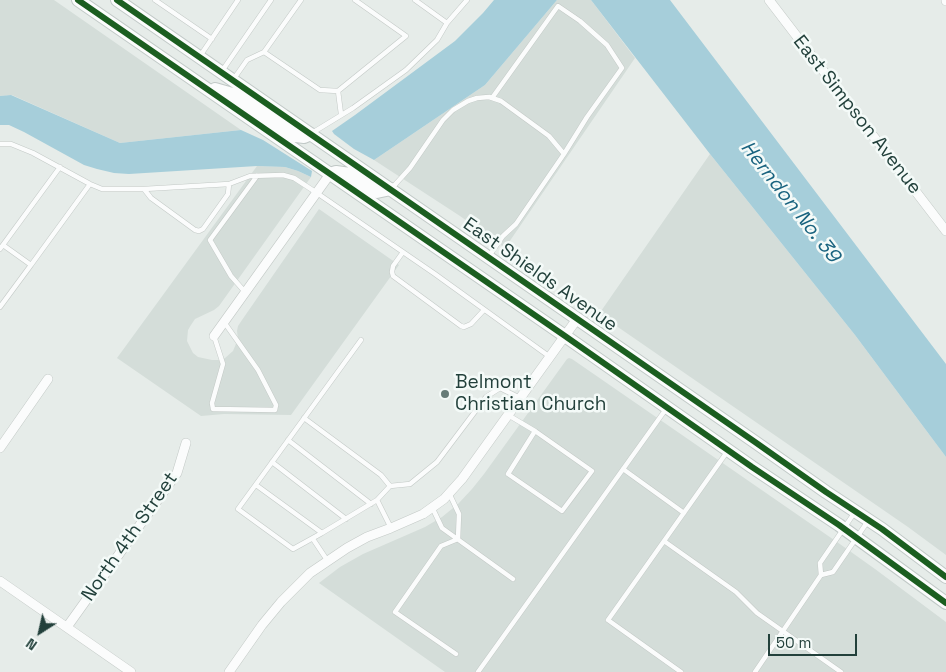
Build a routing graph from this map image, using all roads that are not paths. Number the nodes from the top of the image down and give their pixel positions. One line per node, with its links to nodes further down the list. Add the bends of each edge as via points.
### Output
1 (78, 0): 17 (main road, East Shields Avenue)
2 (116, 0): 14 (main road, East Shields Avenue)
3 (155, 0): 12 (lane)
4 (238, 0): 12 (lane)
5 (271, 0): 15 (lane)
6 (301, 0): 13 (lane)
7 (355, 0): 18 (lane, via 406,36)
8 (416, 0): 11 (lane)
9 (467, 0): 11 (lane)
10 (769, 0): 32 (street, East Simpson Avenue)
11 (447, 23): 20 (lane, via 437,40 406,70)
12 (212, 39): 14 (lane)
13 (264, 52): 16 (lane, via 247,60); 18 (lane, via 320,90)
14 (199, 57): 15 (main road, East Shields Avenue)
15 (221, 72): 16 (main road, East Shields Avenue)
16 (233, 81): 21 (main road, East Shields Avenue)
17 (205, 87): 21 (main road, via 236,95 296,136); 25 (main road, East Shields Avenue)
18 (338, 91): 20 (lane)
19 (492, 98): 23 (lane, via 549,136); 23 (lane, via 558,6 580,20 608,45 622,68); 30 (lane, via 477,98 453,110)
20 (341, 114): 21 (lane)
21 (311, 134): 30 (main road, East Shields Avenue)
22 (0, 144): 24 (lane, via 11,144)
23 (564, 154): 35 (lane, via 516,224)
24 (60, 167): 27 (lane); 33 (lane)
25 (330, 174): 30 (main road, via 350,174 377,192); 31 (street); 43 (main road, East Shields Avenue)
26 (257, 176): 28 (lane); 31 (lane, via 294,178); 37 (lane, via 210,240 231,276)
27 (90, 184): 29 (lane, via 102,189); 36 (lane)
28 (229, 184): 29 (lane); 29 (lane, via 228,194 199,231 151,198)
29 (144, 189)
30 (391, 189): 35 (main road, East Shields Avenue)
31 (317, 193): 34 (lane); 37 (street)
32 (946, 231)
33 (1, 247): 36 (lane)
34 (403, 252): 39 (lane); 39 (lane, via 393,266 393,276 461,326 471,324)
35 (488, 258): 40 (main road, East Shields Avenue)
36 (30, 265): 38 (lane)
37 (245, 292): 41 (street)
38 (0, 307)
39 (484, 310): 45 (lane)
40 (577, 319): 43 (street); 64 (main road, East Shields Avenue)
41 (224, 322): 42 (street); 42 (lane, via 258,370 276,405 275,410 213,409 223,364)
42 (214, 336)
43 (565, 336): 45 (street); 48 (main road, East Shields Avenue)
44 (361, 340): 50 (lane)
45 (550, 357): 47 (street)
46 (48, 379): 54 (street)
47 (520, 398): 49 (street); 59 (lane, via 500,388 486,397 437,462 410,484)
48 (667, 408): 55 (main road, East Shields Avenue); 57 (lane)
49 (508, 415): 51 (lane); 60 (street)
50 (304, 418): 52 (lane); 59 (lane, via 381,475)
51 (535, 431): 51 (lane, via 592,471 562,511 508,474)
52 (288, 440): 56 (lane); 62 (lane)
53 (186, 443): 81 (street, North 4th Street, via 177,473)
54 (0, 448)
55 (728, 450): 65 (lane); 69 (main road, East Shields Avenue)
56 (272, 462): 58 (lane); 66 (lane)
57 (623, 469): 65 (lane); 86 (lane)
58 (256, 485): 70 (lane); 72 (lane, via 238,509 293,549)
59 (390, 486): 61 (lane)
60 (449, 493): 63 (street); 73 (lane, via 459,514)
61 (377, 500): 62 (lane); 68 (lane)
62 (370, 504): 66 (lane)
63 (432, 507): 68 (street); 73 (lane, via 442,528)
64 (856, 511): 67 (main road, East Shields Avenue); 69 (lane)
65 (684, 513): 74 (lane)
66 (346, 519): 70 (lane)
67 (868, 520): 71 (lane); 77 (main road, East Shields Avenue)
68 (392, 528): 75 (street, via 367,537)
69 (843, 529): 71 (main road, East Shields Avenue); 76 (lane, via 820,563)
70 (322, 533): 72 (lane)
71 (856, 538): 76 (lane, via 833,572); 80 (main road, East Shields Avenue)
72 (313, 539): 75 (lane)
73 (458, 539): 78 (lane); 83 (lane, via 441,546 395,612)
74 (664, 541): 82 (lane, via 736,592 757,613); 87 (lane, via 608,620)
75 (327, 560): 85 (street, via 280,602)
76 (822, 575): 82 (lane)
77 (946, 577)
78 (513, 579)
79 (0, 581): 81 (street)
80 (946, 603)
81 (67, 627): 84 (street)
82 (783, 631): 88 (lane); 89 (lane)
83 (456, 654)
84 (131, 672)
85 (229, 672)
86 (478, 672)
87 (680, 672)
88 (755, 672)
89 (841, 672)

